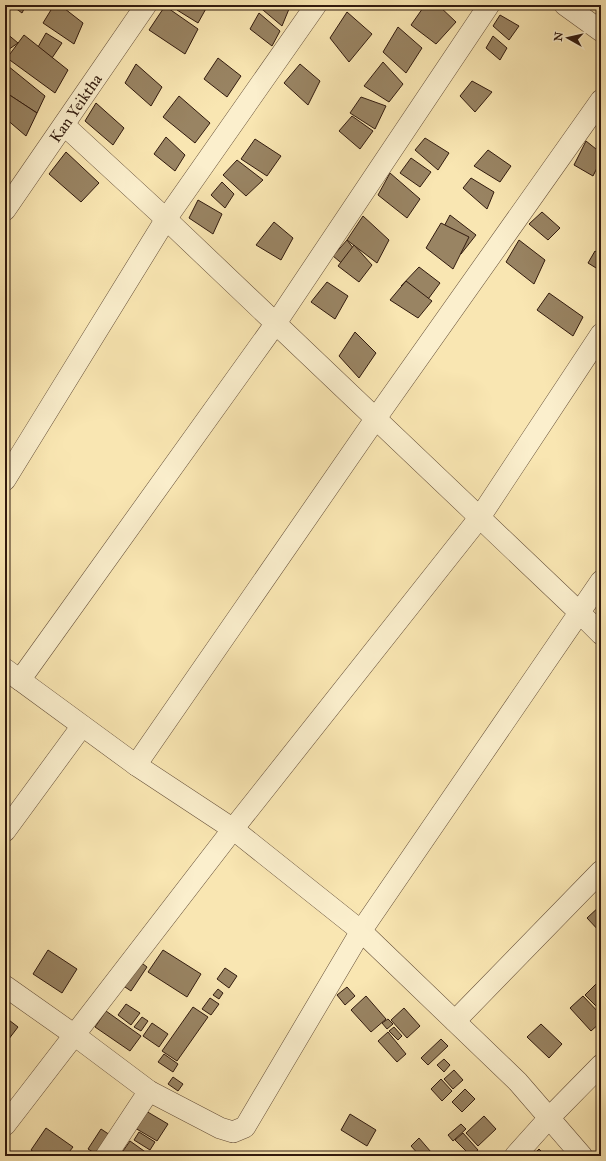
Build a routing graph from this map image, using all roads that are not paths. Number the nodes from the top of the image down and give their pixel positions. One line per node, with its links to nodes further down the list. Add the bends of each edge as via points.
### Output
1 (146, 5): 7 (street, Kan Yeiktha)
2 (316, 5): 9 (street)
3 (489, 5): 10 (street)
4 (565, 5): 5 (street)
5 (601, 31)
6 (601, 100): 12 (street)
7 (64, 125): 8 (street, Kan Yeiktha); 9 (street)
8 (5, 210)
9 (166, 219): 10 (street); 13 (street)
10 (276, 323): 12 (street); 18 (street)
11 (601, 334): 14 (street)
12 (376, 418): 14 (street); 20 (street)
13 (5, 480)
14 (480, 517): 16 (street); 21 (street)
15 (601, 581): 16 (street)
16 (580, 613): 17 (street); 24 (street)
17 (601, 634)
18 (13, 674): 19 (street)
19 (82, 726): 20 (street); 22 (street)
20 (136, 765): 21 (street)
21 (232, 829): 24 (street); 27 (street)
22 (5, 831)
23 (601, 871): 26 (street)
24 (361, 931): 26 (street); 29 (street, via 245,1126 233,1132 220,1128)
25 (5, 986): 27 (street)
26 (455, 1021): 30 (street, via 518,1082)
27 (73, 1034): 29 (street); 31 (street)
28 (601, 1066): 30 (street)
29 (149, 1091): 32 (street)
30 (549, 1118): 33 (street); 34 (street)
31 (5, 1125)
32 (106, 1156)
33 (515, 1156)
34 (582, 1156)

